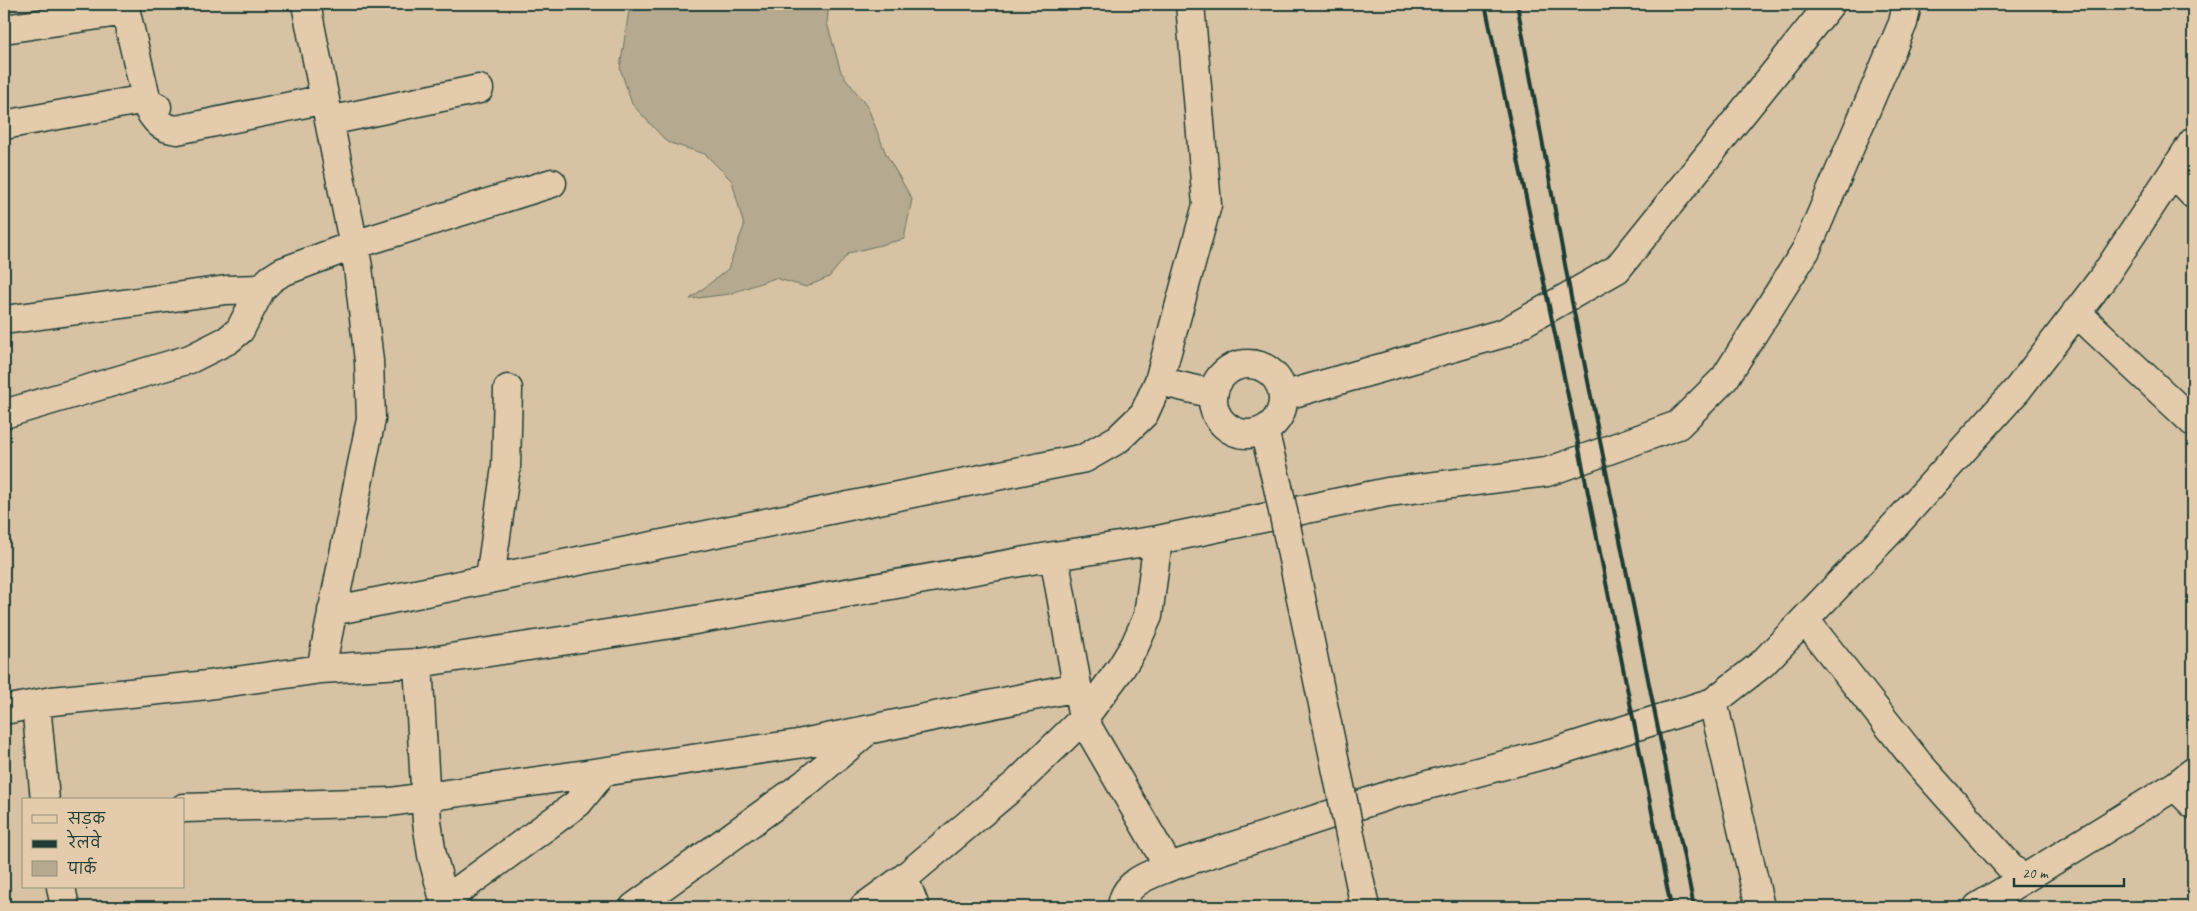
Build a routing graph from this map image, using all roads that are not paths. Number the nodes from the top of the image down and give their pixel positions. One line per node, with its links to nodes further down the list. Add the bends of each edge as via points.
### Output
1 (306, 4): 9 (street)
2 (1190, 4): 19 (street, via 1207,205)
3 (1830, 4): 22 (street, via 1617,269 1504,334)
4 (1907, 4): 26 (street, via 1903,23 1806,250 1725,378 1678,425 1547,472 1388,492)
5 (125, 7): 6 (street); 8 (street)
6 (4, 29)
7 (479, 89): 9 (street)
8 (158, 107): 9 (street, via 156,121 165,128 177,130); 10 (street, via 140,100)
9 (327, 110): 15 (street)
10 (4, 125)
11 (2193, 142): 12 (street)
12 (2173, 173): 14 (street); 17 (street, via 2103,278)
13 (552, 183): 15 (street)
14 (2193, 194)
15 (354, 245): 16 (street, via 282,272); 29 (street, via 369,361 371,419)
16 (261, 289): 18 (street, via 226,290); 23 (street, via 240,330 228,340 190,359)
17 (2076, 312): 24 (street); 30 (street, via 2018,389)
18 (4, 320)
19 (1159, 381): 21 (street); 28 (street, via 1144,414 1118,439 1085,458)
20 (508, 389): 28 (street, via 506,467)
21 (1213, 394): 22 (street, via 1226,372 1250,364 1272,373); 25 (street, via 1214,409 1234,432 1250,434)
22 (1283, 396): 25 (street, via 1282,410)
23 (4, 414)
24 (2193, 422)
25 (1264, 430): 56 (street, bridge)
26 (1158, 540): 27 (street); 37 (street, via 1148,616 1121,668)
27 (1054, 556): 31 (street, via 678,623); 33 (street)
28 (490, 578): 29 (street)
29 (332, 611): 32 (street)
30 (1805, 620): 34 (street, via 1762,664); 47 (street, via 1918,763)
31 (418, 663): 32 (street); 41 (street)
32 (321, 669): 35 (street)
33 (1077, 687): 37 (street); 38 (street)
34 (1713, 702): 44 (street, via 1558,751 1393,794); 57 (street)
35 (36, 704): 36 (street); 42 (street)
36 (4, 710)
37 (1083, 719): 45 (street); 46 (street, via 1016,784)
38 (868, 730): 39 (street, via 798,744); 51 (street, via 806,783)
39 (603, 772): 41 (street); 49 (street, via 578,803)
40 (2187, 788): 47 (street)
41 (427, 797): 43 (street, via 390,802); 49 (street, via 432,855)
42 (45, 798)
43 (185, 808)
44 (1337, 813): 45 (street); 55 (street)
45 (1169, 867): 54 (street, via 1140,879 1128,890)
46 (904, 878): 52 (street); 53 (street)
47 (2022, 880): 58 (street)
48 (60, 888): 50 (street)
49 (445, 904)
50 (64, 907)
51 (634, 907)
52 (864, 907)
53 (915, 907)
54 (1122, 907)
55 (1355, 907)
56 (1365, 907)
57 (1760, 907)
58 (1978, 907)

